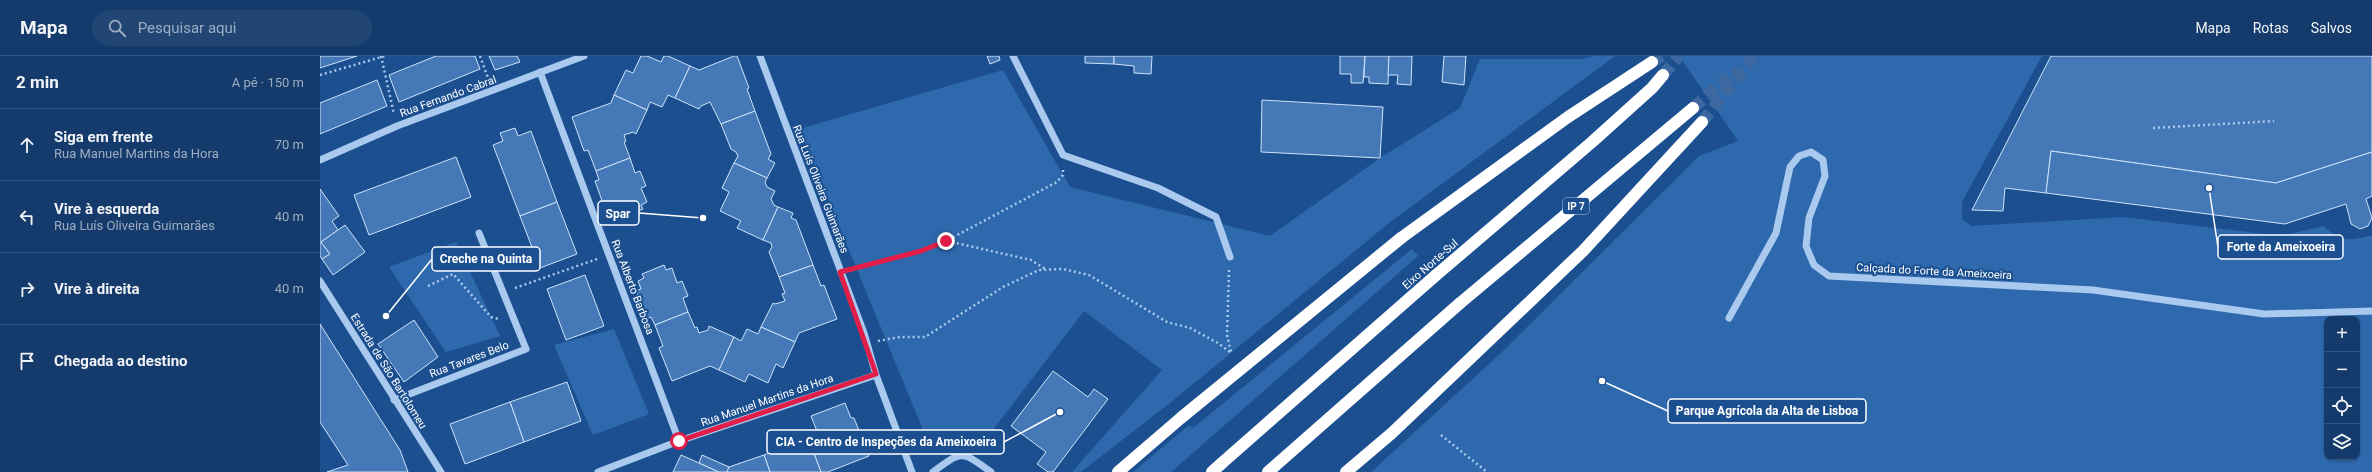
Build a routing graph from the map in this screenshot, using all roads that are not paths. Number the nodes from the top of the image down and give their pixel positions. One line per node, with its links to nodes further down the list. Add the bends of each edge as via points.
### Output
1 (584, 56): 5 (street, Rua Fernando Cabral)
2 (760, 56): 15 (street, Rua Luís Oliveira Guimarães, via 867,343)
3 (1013, 56): 11 (street, via 1063,155 1158,188 1216,217)
4 (1652, 62): 23 (highway, bridge, via 1568,117 1401,238)
5 (540, 72): 9 (street, Rua Fernando Cabral, via 493,92 397,126); 17 (street, Rua Alberto Barbosa)
6 (1663, 75): 24 (highway, Eixo Norte-Sul, bridge, via 1592,142)
7 (1694, 108): 25 (highway, IP 7, bridge, via 1459,304)
8 (1702, 122): 26 (highway, via 1583,251 1392,433)
9 (320, 160)
10 (479, 234): 16 (street, Rua Tavares Belo, via 526,349)
11 (1230, 257)
12 (320, 281): 16 (street, Estrada de São Bartolomeu)
13 (2372, 311): 14 (street, Calçada do Forte da Ameixoeira, via 2264,314 2093,290 1829,276 1814,265 1806,246 1809,218 1825,176 1823,160 1811,152 1799,156 1790,167 1776,233)
14 (1729, 318)
15 (876, 374): 17 (street, Rua Manuel Martins da Hora); 20 (street, Rua Luís Oliveira Guimarães)
16 (394, 400): 18 (street, Estrada de São Bartolomeu)
17 (679, 441): 19 (street, Rua Manuel Martins da Hora)
18 (441, 472)
19 (598, 472)
20 (912, 472)
21 (933, 472): 22 (street, via 957,455 971,457)
22 (991, 472)
23 (1118, 472)
24 (1212, 472)
25 (1268, 472)
26 (1346, 472)

